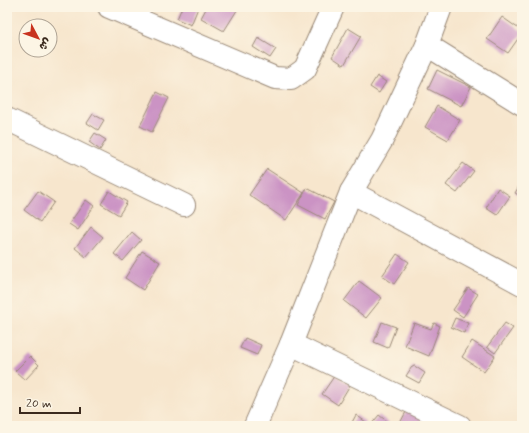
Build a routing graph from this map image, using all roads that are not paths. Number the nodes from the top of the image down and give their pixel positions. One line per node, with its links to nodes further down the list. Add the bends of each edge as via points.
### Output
1 (109, 7): 2 (street, via 275,78 291,79 305,69)
2 (332, 7)
3 (441, 7): 4 (street)
4 (426, 44): 5 (street); 7 (street, via 382,140)
5 (522, 104)
6 (7, 119): 8 (street)
7 (351, 192): 9 (street); 10 (street)
8 (184, 205)
9 (522, 284)
10 (291, 344): 11 (street); 12 (street)
11 (255, 426)
12 (460, 426)

